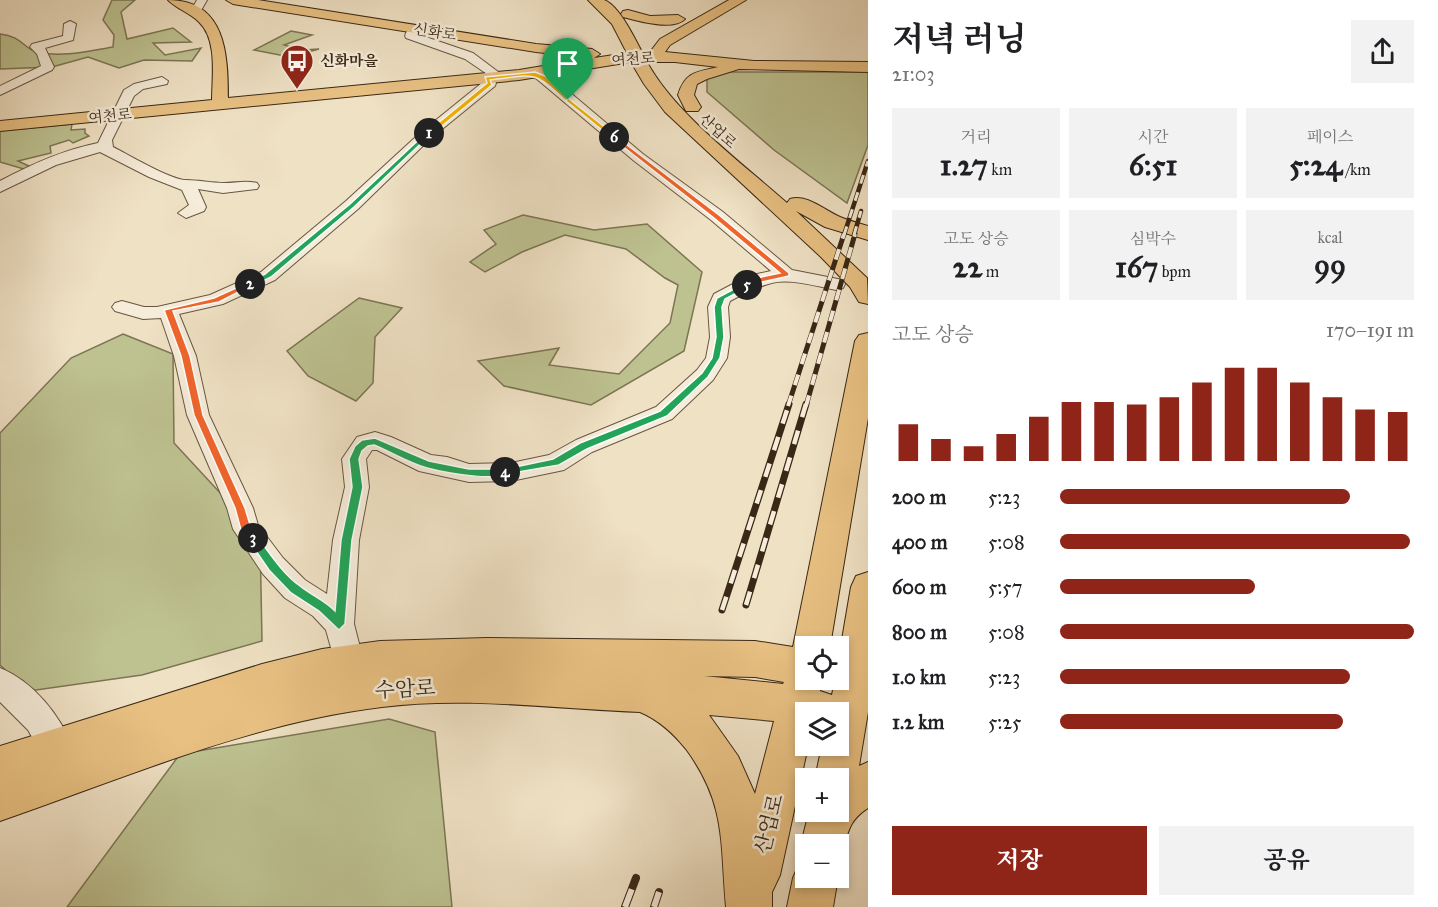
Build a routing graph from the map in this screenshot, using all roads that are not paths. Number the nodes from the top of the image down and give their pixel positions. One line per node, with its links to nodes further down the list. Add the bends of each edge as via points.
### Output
1 (175, 0): 6 (main road)
2 (233, 0): 11 (main road, 신화로)
3 (716, 0): 8 (main road)
4 (739, 0): 9 (main road)
5 (603, 3): 7 (main road); 14 (main road, via 614,22 614,31 607,42); 15 (main road)
6 (198, 6): 25 (main road, via 212,29 219,56)
7 (628, 14): 8 (main road, via 655,20); 12 (main road)
8 (678, 19): 12 (main road)
9 (699, 21): 15 (main road); 16 (main road, via 693,35 703,46 735,60)
10 (70, 24): 24 (street, via 69,38 36,47 48,67)
11 (415, 29): 13 (main road, 신화로); 21 (street, via 410,36 469,56)
12 (647, 34): 15 (main road)
13 (536, 48): 14 (main road, 신화로); 18 (main road, via 560,56)
14 (587, 53): 15 (main road, 신화로); 18 (main road)
15 (647, 57): 16 (main road, 여천로); 19 (main road, 여천로); 26 (main road, 산업로); 27 (main road, 산업로, via 653,86)
16 (768, 66): 17 (main road, 여천로); 26 (main road, via 728,69 698,77 686,90)
17 (868, 67)
18 (551, 68): 19 (main road)
19 (526, 74): 20 (main road); 21 (main road, 여천로); 42 (street, via 543,77)
20 (606, 77)
21 (493, 78): 25 (main road, 여천로); 45 (street, via 268,276 216,300)
22 (162, 81): 28 (street, via 135,86 124,96)
23 (630, 83): 27 (main road)
24 (0, 91)
25 (220, 105): 28 (main road, 여천로)
26 (692, 107): 37 (main road, 산업로)
27 (671, 108): 31 (main road, 산업로)
28 (118, 115): 29 (main road, 여천로); 30 (street, via 105,140)
29 (0, 126)
30 (106, 146): 33 (street, via 76,151); 34 (street, via 145,169)
31 (725, 159): 40 (main road, 산업로); 43 (main road, 산업로)
32 (7, 166): 33 (street)
33 (28, 173): 36 (street)
34 (184, 185): 35 (street); 38 (street, via 198,207)
35 (250, 186)
36 (0, 187)
37 (797, 203): 39 (main road, via 833,222); 41 (main road, 산업로)
38 (186, 213)
39 (868, 233)
40 (829, 252): 41 (main road, via 850,269); 46 (main road, 산업로, via 859,283)
41 (865, 267)
42 (786, 274): 43 (street); 48 (street, via 755,280 721,298 716,358 705,375 664,413 584,446 555,463 511,472 469,473 412,459 383,443 365,443 354,459 357,487 346,540)
43 (836, 284): 46 (main road, 산업로)
44 (122, 307): 45 (street, via 143,313)
45 (168, 310): 48 (street, via 185,356 198,415 246,530 295,589 323,607)
46 (864, 325): 49 (main road)
47 (868, 587): 53 (main road, 산업로)
48 (339, 624): 50 (street)
49 (813, 636)
50 (349, 663): 53 (main road, 수암로, via 428,656 755,659); 54 (main road, 수암로, via 262,683)
51 (0, 683): 54 (street, via 45,723)
52 (637, 693): 53 (main road, 수암로); 59 (main road, 수암로, via 428,686 324,697 201,732); 61 (main road, via 659,699 680,713 708,744 727,775 745,833)
53 (835, 697): 56 (main road, 산업로); 61 (main road, 산업로)
54 (57, 748): 55 (main road, 수암로)
55 (0, 767)
56 (836, 768)
57 (868, 783): 58 (main road)
58 (849, 795)
59 (0, 800)
60 (814, 888): 62 (main road)
61 (749, 906)
62 (810, 907)

